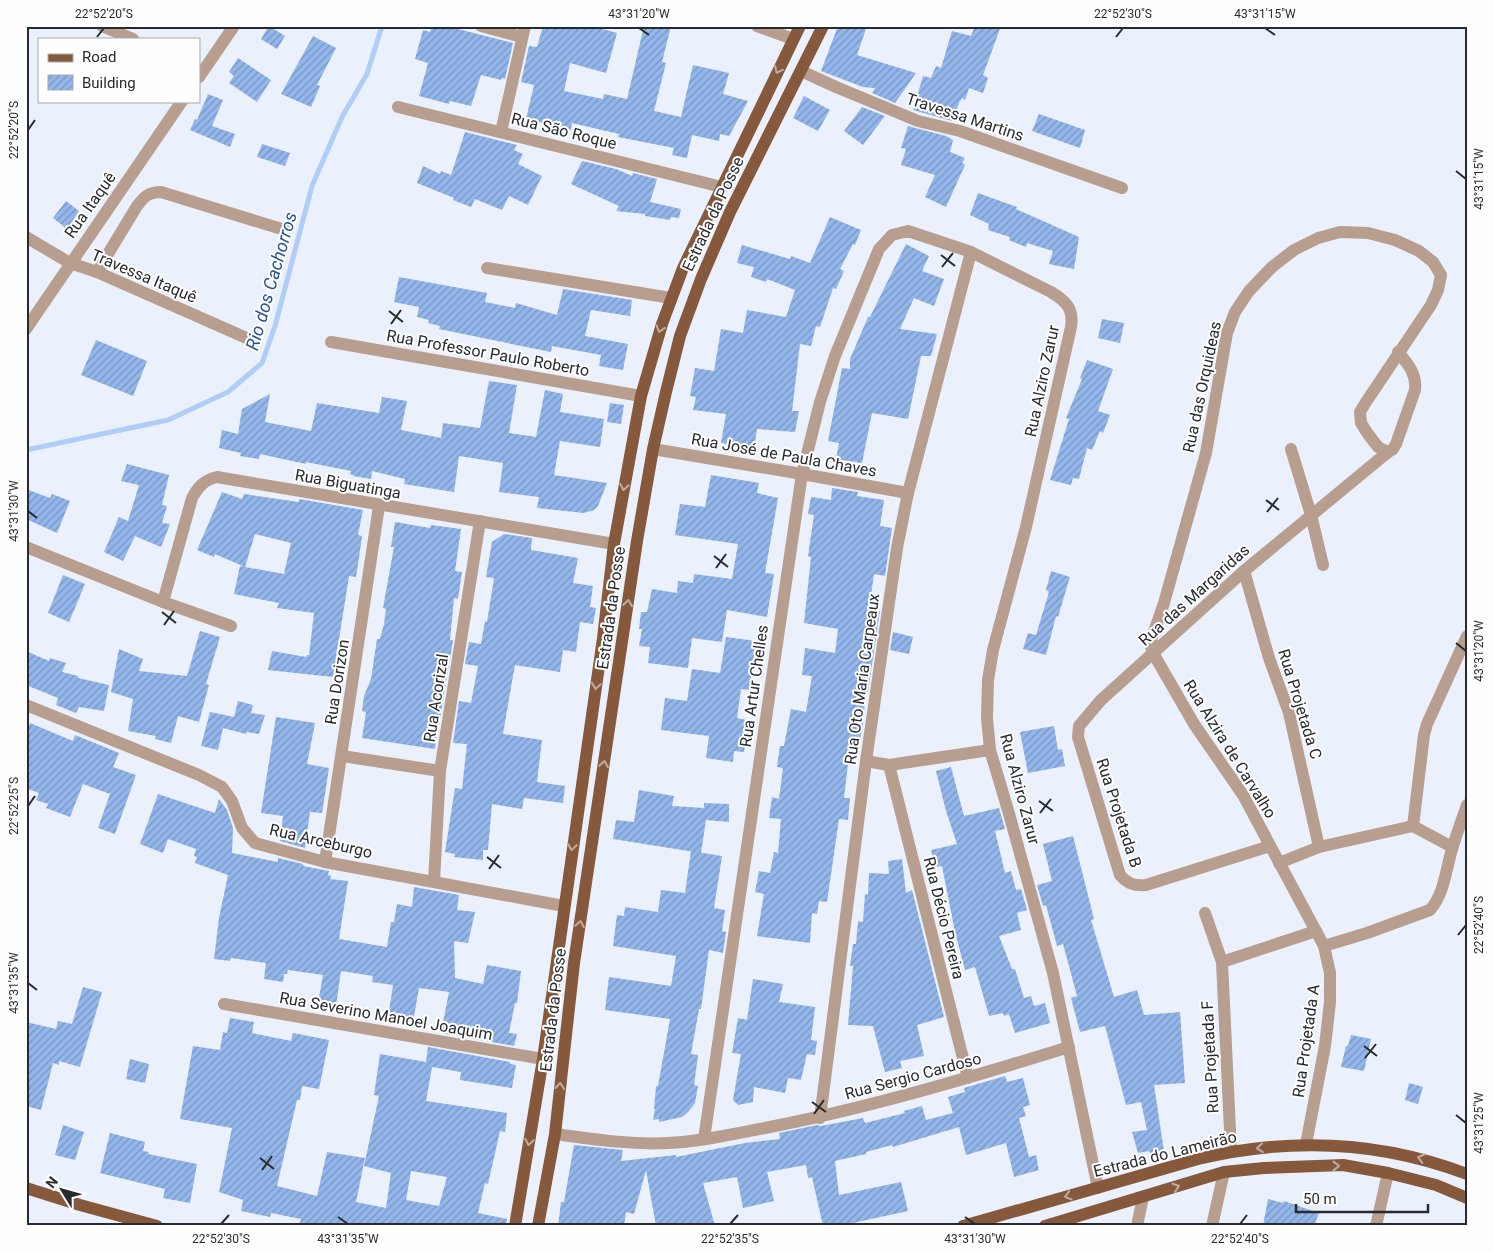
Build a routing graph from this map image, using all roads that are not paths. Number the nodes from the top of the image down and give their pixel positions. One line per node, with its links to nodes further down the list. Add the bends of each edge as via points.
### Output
1 (102, 26): 8 (street)
2 (234, 26): 10 (street)
3 (482, 26): 7 (street)
4 (757, 26): 9 (street)
5 (800, 26): 9 (main road, Estrada da Posse)
6 (823, 26): 11 (main road, Estrada da Posse)
7 (523, 32): 14 (street)
8 (131, 38)
9 (793, 38): 15 (main road, Estrada da Posse, one-way to 15)
10 (201, 70)
11 (801, 71): 16 (street, Travessa Martins, via 918,121 960,131); 29 (main road, Estrada da Posse, via 700,279 680,336)
12 (181, 102): 20 (street, Rua Itaquê)
13 (398, 107): 14 (street, Rua São Roque)
14 (501, 132): 15 (street, Rua São Roque)
15 (722, 187): 23 (main road, Estrada da Posse)
16 (1122, 188)
17 (284, 230): 22 (street, via 153,192 137,206)
18 (26, 237): 20 (street, Travessa Itaquê)
19 (970, 252): 32 (street, Rua Artur Chelles, via 908,231 892,235 880,249 835,356); 33 (street, Rua Oto Maria Carpeaux); 47 (street, Rua Alziro Zarur, via 1061,298 1071,310 1072,318 1026,527 993,650 988,680)
20 (70, 263): 22 (street, Travessa Itaquê); 24 (street, Rua Itaquê)
21 (487, 268): 23 (street)
22 (97, 272): 25 (street, Travessa Itaquê)
23 (671, 298): 28 (main road, Estrada da Posse, one-way to 28)
24 (26, 329)
25 (251, 340)
26 (330, 342): 28 (street, Rua Professor Paulo Roberto)
27 (1398, 352): 31 (street, via 1414,372 1416,381 1396,444); 31 (street, Rua das Orquideas, via 1360,412 1361,423 1368,434); 44 (street, Rua das Orquideas, via 1431,305 1441,275 1433,262 1420,251 1396,240 1368,233 1340,232 1318,238 1287,255 1249,291 1235,312 1227,333 1206,453 1152,638)
28 (641, 396): 37 (main road, Estrada da Posse, one-way to 37)
29 (653, 449): 32 (street, Rua José de Paula Chaves); 70 (main road, Estrada da Posse, one-way to 29, via 574,963)
30 (1291, 449): 35 (street)
31 (1388, 452): 35 (street, Rua das Margaridas)
32 (802, 474): 33 (street, Rua José de Paula Chaves); 71 (street, Rua Artur Chelles)
33 (908, 493): 49 (street, Rua Oto Maria Carpeaux)
34 (379, 506): 36 (street, Rua Biguatinga); 41 (street, Rua Biguatinga, via 216,477 208,479 192,498); 48 (street, Rua Dorizon)
35 (1311, 515): 39 (street); 40 (street, Rua das Margaridas)
36 (480, 521): 37 (street, Rua Biguatinga); 51 (street, Rua Acorizal)
37 (614, 544): 60 (main road, Estrada da Posse, one-way to 60)
38 (26, 547): 41 (street)
39 (1322, 565)
40 (1244, 571): 44 (street, Rua das Margaridas); 55 (street, Rua Projetada C, via 1289,713)
41 (163, 602): 42 (street)
42 (231, 626)
43 (1467, 636): 53 (street, via 1427,724)
44 (1153, 653): 45 (street, Rua das Margaridas); 54 (street, Rua Alzira de Carvalho, via 1194,724 1243,796)
45 (1101, 700): 54 (street, Rua Projetada B, via 1079,726 1078,737 1120,875 1126,882 1134,886 1146,885)
46 (26, 706): 57 (street, Rua Arceburgo, via 222,787 232,801 242,828 255,843)
47 (990, 750): 50 (street); 66 (street, Rua Alziro Zarur, via 1053,973)
48 (342, 756): 51 (street); 57 (street, Rua Dorizon)
49 (866, 761): 50 (street); 69 (street, Rua Oto Maria Carpeaux)
50 (889, 765): 68 (street, Rua Décio Pereira)
51 (440, 771): 59 (street, Rua Acorizal)
52 (1467, 805): 56 (street)
53 (1413, 826): 55 (street); 56 (street)
54 (1270, 846): 58 (street, Rua Alzira de Carvalho)
55 (1319, 847): 58 (street)
56 (1452, 847): 63 (street, via 1441,890 1434,905 1426,912)
57 (325, 862): 59 (street, Rua Arceburgo)
58 (1279, 863): 62 (street, Rua Projetada A)
59 (434, 881): 60 (street, Rua Arceburgo)
60 (564, 906): 67 (main road, Estrada da Posse)
61 (1205, 913): 64 (street, Rua Projetada F)
62 (1316, 931): 63 (street, Rua Projetada A); 64 (street)
63 (1324, 946): 72 (street, Rua Projetada A, via 1330,973 1330,1002)
64 (1222, 962): 73 (street, Rua Projetada F)
65 (224, 1004): 67 (street, Rua Severino Manoel Joaquim)
66 (1069, 1048): 68 (street, Rua Sergio Cardoso); 78 (street, Rua Alziro Zarur)
67 (543, 1060): 83 (main road, Estrada da Posse, one-way to 83)
68 (968, 1078): 69 (street, Rua Sergio Cardoso)
69 (820, 1118): 71 (street, Rua Sergio Cardoso)
70 (555, 1134): 71 (street, Rua Sergio Cardoso, via 643,1144); 84 (main road, Estrada da Posse)
71 (704, 1139)
72 (1306, 1144): 73 (main road, Estrada do Lameirão, one-way to 73); 76 (main road, Estrada do Lameirão, one-way to 72, via 1395,1152 1346,1145)
73 (1231, 1151): 78 (main road, Estrada do Lameirão)
74 (1224, 1172): 75 (main road, Estrada do Lameirão, one-way to 75, via 1343,1165); 79 (main road, Estrada do Lameirão, one-way to 74); 88 (street)
75 (1388, 1173): 80 (main road, Estrada do Lameirão, via 1436,1185); 89 (street)
76 (1467, 1174)
77 (26, 1188): 81 (main road)
78 (1098, 1188): 85 (main road, Estrada do Lameirão, one-way to 85)
79 (1143, 1197): 86 (main road, Estrada do Lameirão); 87 (street)
80 (1467, 1198)
81 (141, 1224): 82 (main road)
82 (157, 1226)
83 (515, 1226)
84 (538, 1226)
85 (962, 1226)
86 (1045, 1226)
87 (1137, 1226)
88 (1212, 1226)
89 (1376, 1226)

